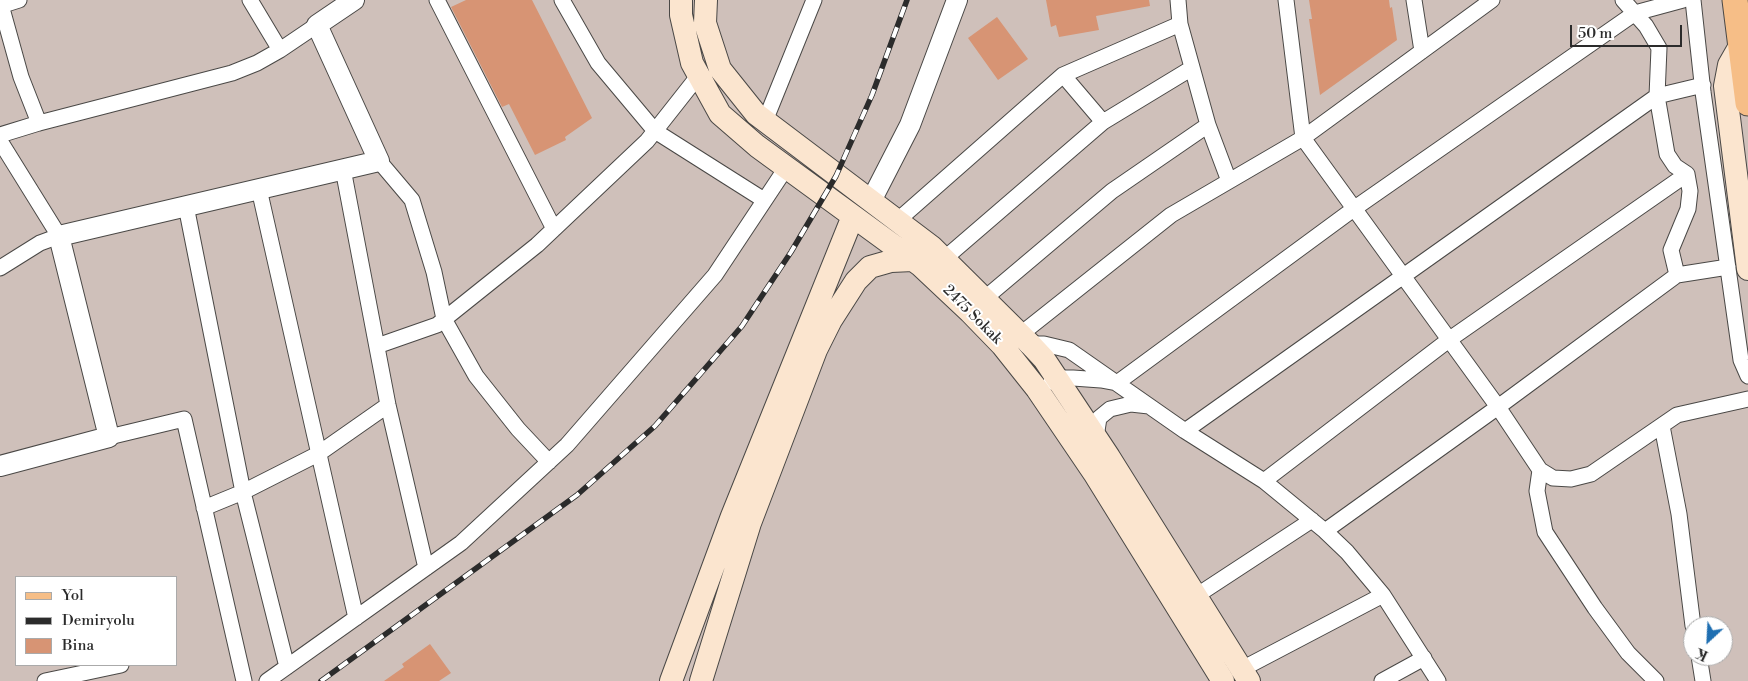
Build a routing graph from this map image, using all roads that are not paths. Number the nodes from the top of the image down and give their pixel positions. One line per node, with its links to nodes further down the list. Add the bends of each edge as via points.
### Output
1 (19, 0): 18 (street)
2 (250, 0): 23 (street)
3 (437, 0): 51 (street)
4 (562, 0): 35 (street, via 598,63)
5 (681, 0): 26 (main road, 2475 Sokak, via 681,15 692,63)
6 (706, 0): 31 (main road, 2475 Sokak, via 705,23 720,69)
7 (814, 0): 31 (street)
8 (957, 0): 46 (street, via 910,125)
9 (1178, 0): 20 (street)
10 (1286, 0): 37 (street)
11 (1414, 0): 24 (street)
12 (1492, 0): 24 (street)
13 (1623, 0): 19 (street)
14 (1682, 0): 19 (street)
15 (1693, 0): 28 (street)
16 (1735, 0): 22 (main road)
17 (348, 2): 21 (street)
18 (1, 4): 33 (street, via 21,77)
19 (1635, 12): 29 (street, via 1658,48); 48 (street)
20 (1180, 24): 25 (street); 27 (street)
21 (317, 25): 23 (street); 39 (street)
22 (1741, 44): 30 (main road); 56 (main road, via 1729,65 1725,86)
23 (280, 50): 33 (street, via 224,76)
24 (1422, 51): 37 (street)
25 (1192, 68): 32 (street); 34 (street)
26 (699, 75): 35 (street); 40 (main road, 2475 Sokak, via 720,114)
27 (1063, 75): 32 (street); 50 (street)
28 (1703, 85): 29 (street); 56 (street)
29 (1657, 96): 42 (street, via 1667,154 1675,166); 57 (street)
30 (1748, 103)
31 (765, 121): 46 (main road, 2475 Sokak)
32 (1103, 122): 53 (street)
33 (39, 123): 36 (street)
34 (1208, 124): 43 (street); 59 (street, via 1112,191)
35 (655, 131): 45 (street); 51 (street)
36 (0, 135)
37 (1303, 138): 43 (street); 48 (street)
38 (0, 141): 52 (street)
39 (379, 161): 41 (street); 60 (street, via 412,200 434,272)
40 (786, 168): 45 (street); 49 (main road, 2475 Sokak)
41 (343, 169): 44 (street); 63 (street)
42 (1687, 174): 58 (street, via 1690,191 1688,209 1671,250); 61 (street)
43 (1229, 181): 62 (street, via 1171,215)
44 (259, 189): 47 (street); 76 (street)
45 (764, 200): 77 (street, via 715,275)
46 (872, 201): 50 (main road, 2475 Sokak)
47 (186, 206): 52 (street); 81 (street)
48 (1355, 208): 57 (street); 66 (street)
49 (853, 216): 54 (main road, 2475 Sokak); 98 (main road, via 732,516)
50 (897, 221): 53 (main road, 2475 Sokak)
51 (554, 229): 60 (street)
52 (59, 236): 55 (street, via 40,243); 74 (street)
53 (944, 259): 59 (main road, 2475 Sokak)
54 (913, 260): 62 (main road, 2475 Sokak, via 970,312); 99 (main road, via 891,261 870,267 856,281 823,335 750,523)
55 (0, 268)
56 (1738, 268): 58 (street); 64 (street, via 1741,360)
57 (1403, 275): 61 (street); 73 (street)
58 (1677, 275): 71 (street)
59 (984, 298): 62 (main road, 2475 Sokak)
60 (444, 319): 63 (street, via 437,325); 77 (street, via 476,376)
61 (1450, 339): 71 (street); 80 (street)
62 (1021, 345): 65 (main road, 2475 Sokak); 66 (street, via 1052,345 1070,350); 67 (main road, 2475 Sokak)
63 (377, 346): 69 (street)
64 (1748, 376)
65 (1058, 378): 66 (street); 67 (street); 75 (main road, 2475 Sokak)
66 (1117, 383): 70 (street)
67 (1037, 389): 94 (main road, 2475 Sokak)
68 (1748, 399): 72 (street, via 1677,416)
69 (388, 405): 76 (street); 85 (street)
70 (1150, 406): 73 (street); 75 (street, via 1131,404 1110,409 1099,418)
71 (1498, 406): 79 (street); 84 (street)
72 (1662, 426): 79 (street, via 1591,474 1570,479 1553,478); 88 (street, via 1679,514)
73 (1185, 431): 80 (street)
74 (108, 436): 78 (street); 82 (street, via 184,419)
75 (1096, 437): 87 (main road, 2475 Sokak)
76 (318, 454): 81 (street); 89 (street)
77 (549, 462): 85 (street, via 461,543)
78 (0, 466)
79 (1540, 470): 102 (street, via 1537,491 1545,532 1628,653)
80 (1264, 481): 83 (street)
81 (243, 492): 82 (street); 92 (street)
82 (204, 508): 96 (street)
83 (1312, 520): 84 (street); 87 (street)
84 (1325, 531): 86 (street)
85 (426, 568): 89 (street)
86 (1383, 595): 90 (street); 94 (street)
87 (1196, 596): 94 (main road, 2475 Sokak)
88 (1692, 616)
89 (356, 618): 92 (street)
90 (1424, 658): 100 (street); 101 (street)
91 (116, 666): 95 (street)
92 (287, 666): 97 (street)
93 (1701, 666): 103 (street)
94 (1238, 677)
95 (45, 681)
96 (244, 681)
97 (267, 681)
98 (671, 681)
99 (701, 681)
100 (1382, 681)
101 (1438, 681)
102 (1656, 681)
103 (1703, 681)

